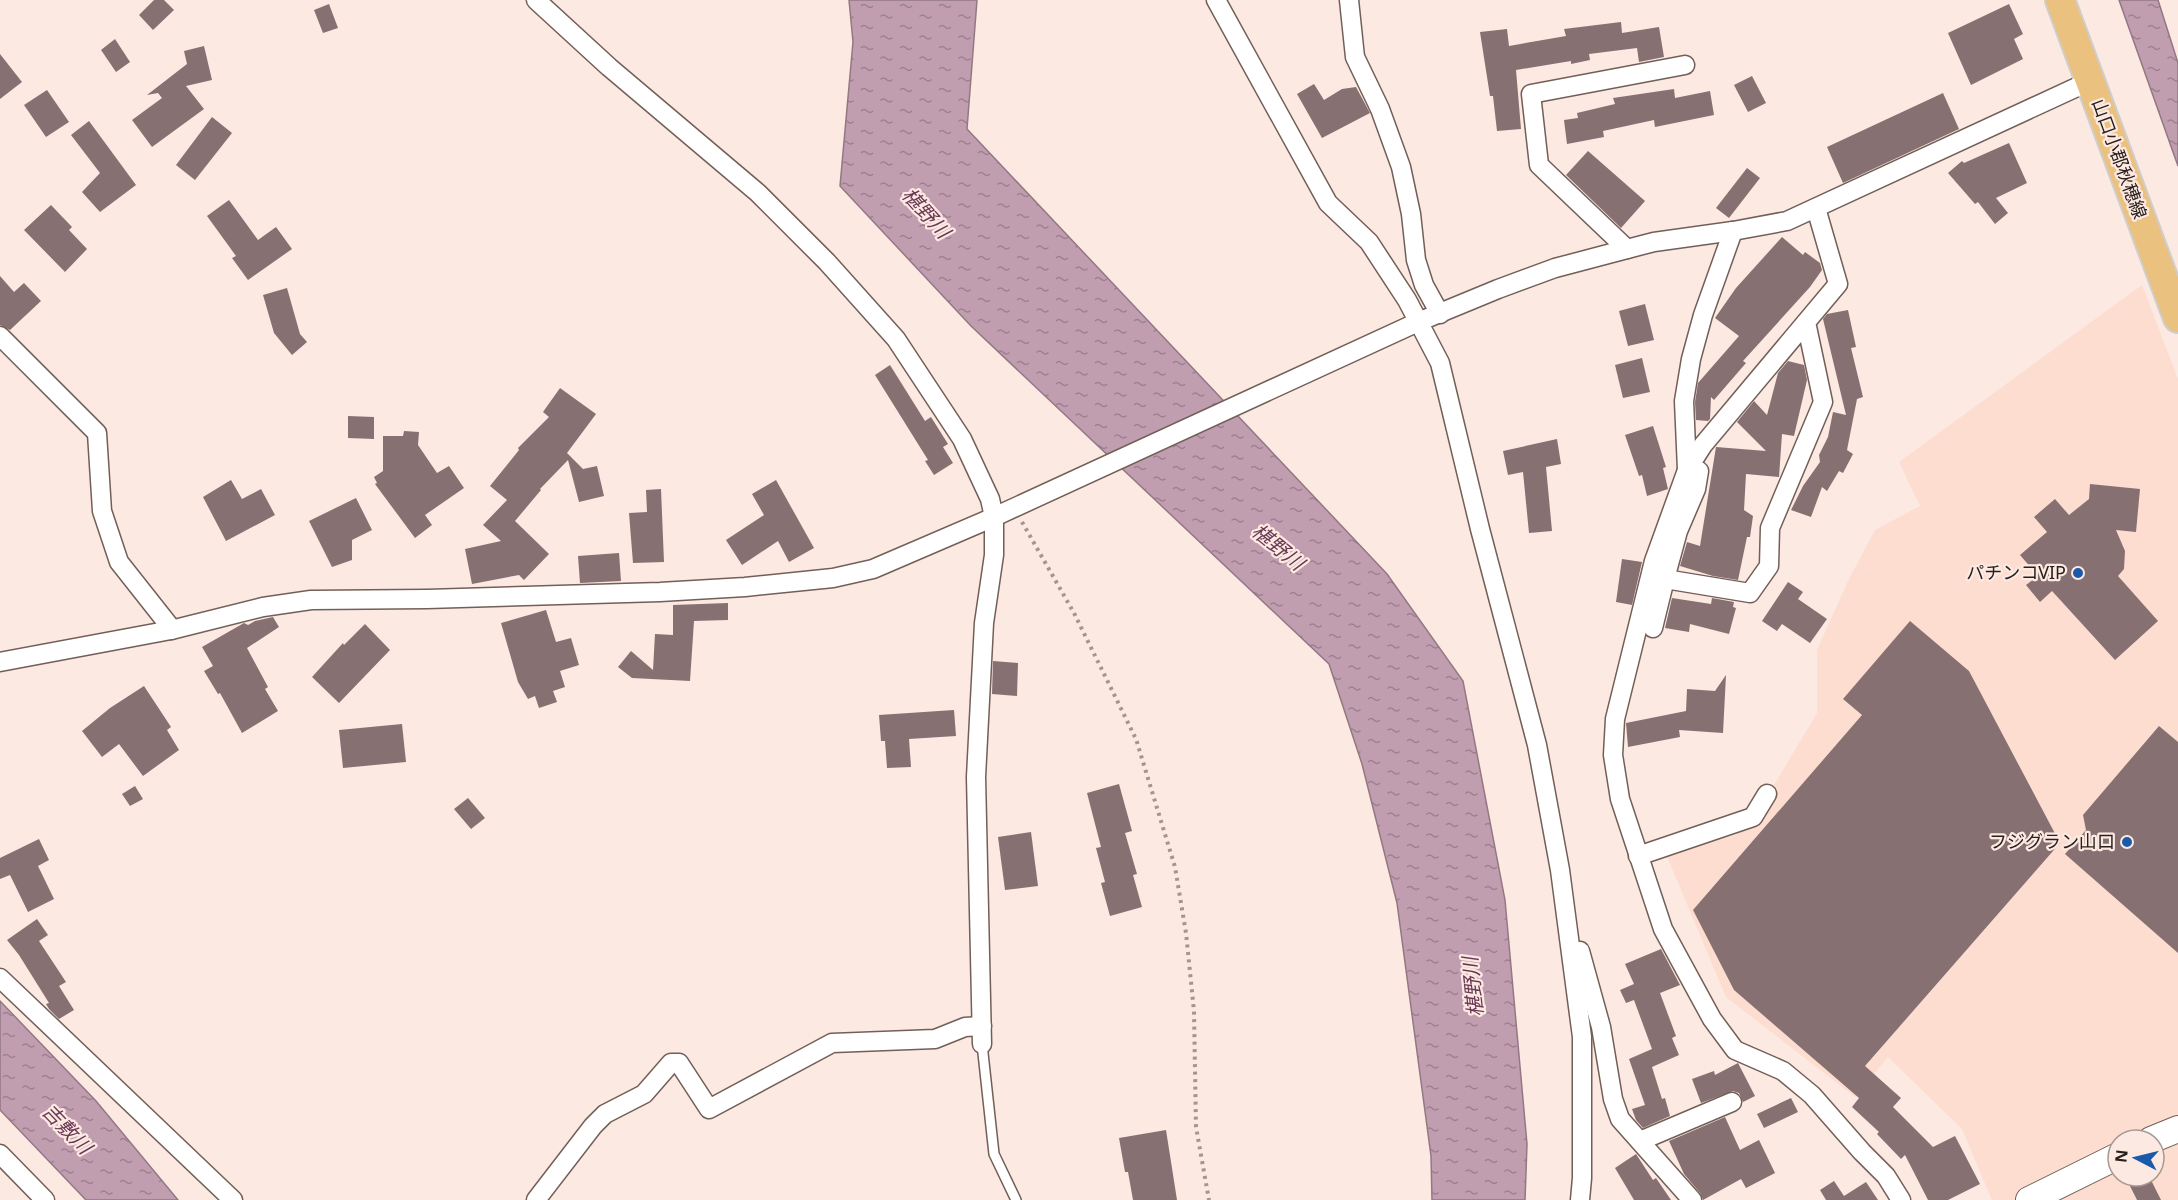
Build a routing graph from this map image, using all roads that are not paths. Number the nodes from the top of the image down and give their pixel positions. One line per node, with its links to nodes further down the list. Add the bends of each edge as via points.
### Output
1 (536, 0): 16 (street, via 758,193 896,339 962,439 990,499)
2 (1216, 0): 12 (street, via 1328,203 1369,242)
3 (1349, 0): 10 (street, via 1355,57 1401,166 1416,260)
4 (2060, 0): 6 (main road, 山口小郡秋穂線)
5 (1685, 65): 9 (street, via 1531,94 1539,165)
6 (2090, 81): 7 (street); 11 (main road, 山口小郡秋穂線)
7 (1816, 208): 8 (street, via 1787,221); 13 (street, via 1838,284)
8 (1733, 231): 9 (street); 15 (street, via 1691,359 1684,401)
9 (1627, 249): 10 (street, via 1555,268)
10 (1440, 314): 12 (street)
11 (2178, 318)
12 (1418, 322): 16 (street); 23 (street, via 1440,363 1516,661 1537,745)
13 (1806, 322): 15 (street, via 1703,445); 17 (street, via 1823,402 1770,528 1769,566 1750,593)
14 (0, 336): 19 (street, via 97,433 102,511 119,562)
15 (1687, 470): 17 (street, via 1699,471 1696,489 1678,531); 22 (street, via 1654,561 1615,718 1613,755 1618,788)
16 (994, 517): 19 (street, via 873,569 833,578 660,592 311,600 263,607); 25 (street, via 976,777)
17 (1665, 579): 18 (street)
18 (1653, 628)
19 (171, 630): 20 (street)
20 (0, 662)
21 (1767, 794): 22 (street, via 1753,817)
22 (1638, 856): 36 (street, via 1663,929 1712,1019 1735,1050 1783,1071 1812,1095 1886,1176)
23 (1564, 900): 27 (street, via 1601,1027 1612,1099 1620,1119); 34 (street, via 1581,1037)
24 (0, 978): 31 (street)
25 (982, 1035): 32 (street, via 965,1027 935,1039 832,1042 709,1109 679,1064 671,1063 645,1094 605,1114 593,1126); 33 (lane, via 994,1154)
26 (1732, 1102): 27 (street)
27 (1640, 1142): 35 (street)
28 (0, 1154): 30 (street)
29 (2106, 1162): 37 (street)
30 (45, 1200)
31 (233, 1200)
32 (536, 1200)
33 (1016, 1200)
34 (1580, 1200)
35 (1692, 1200)
36 (1901, 1200)
37 (2029, 1200)

